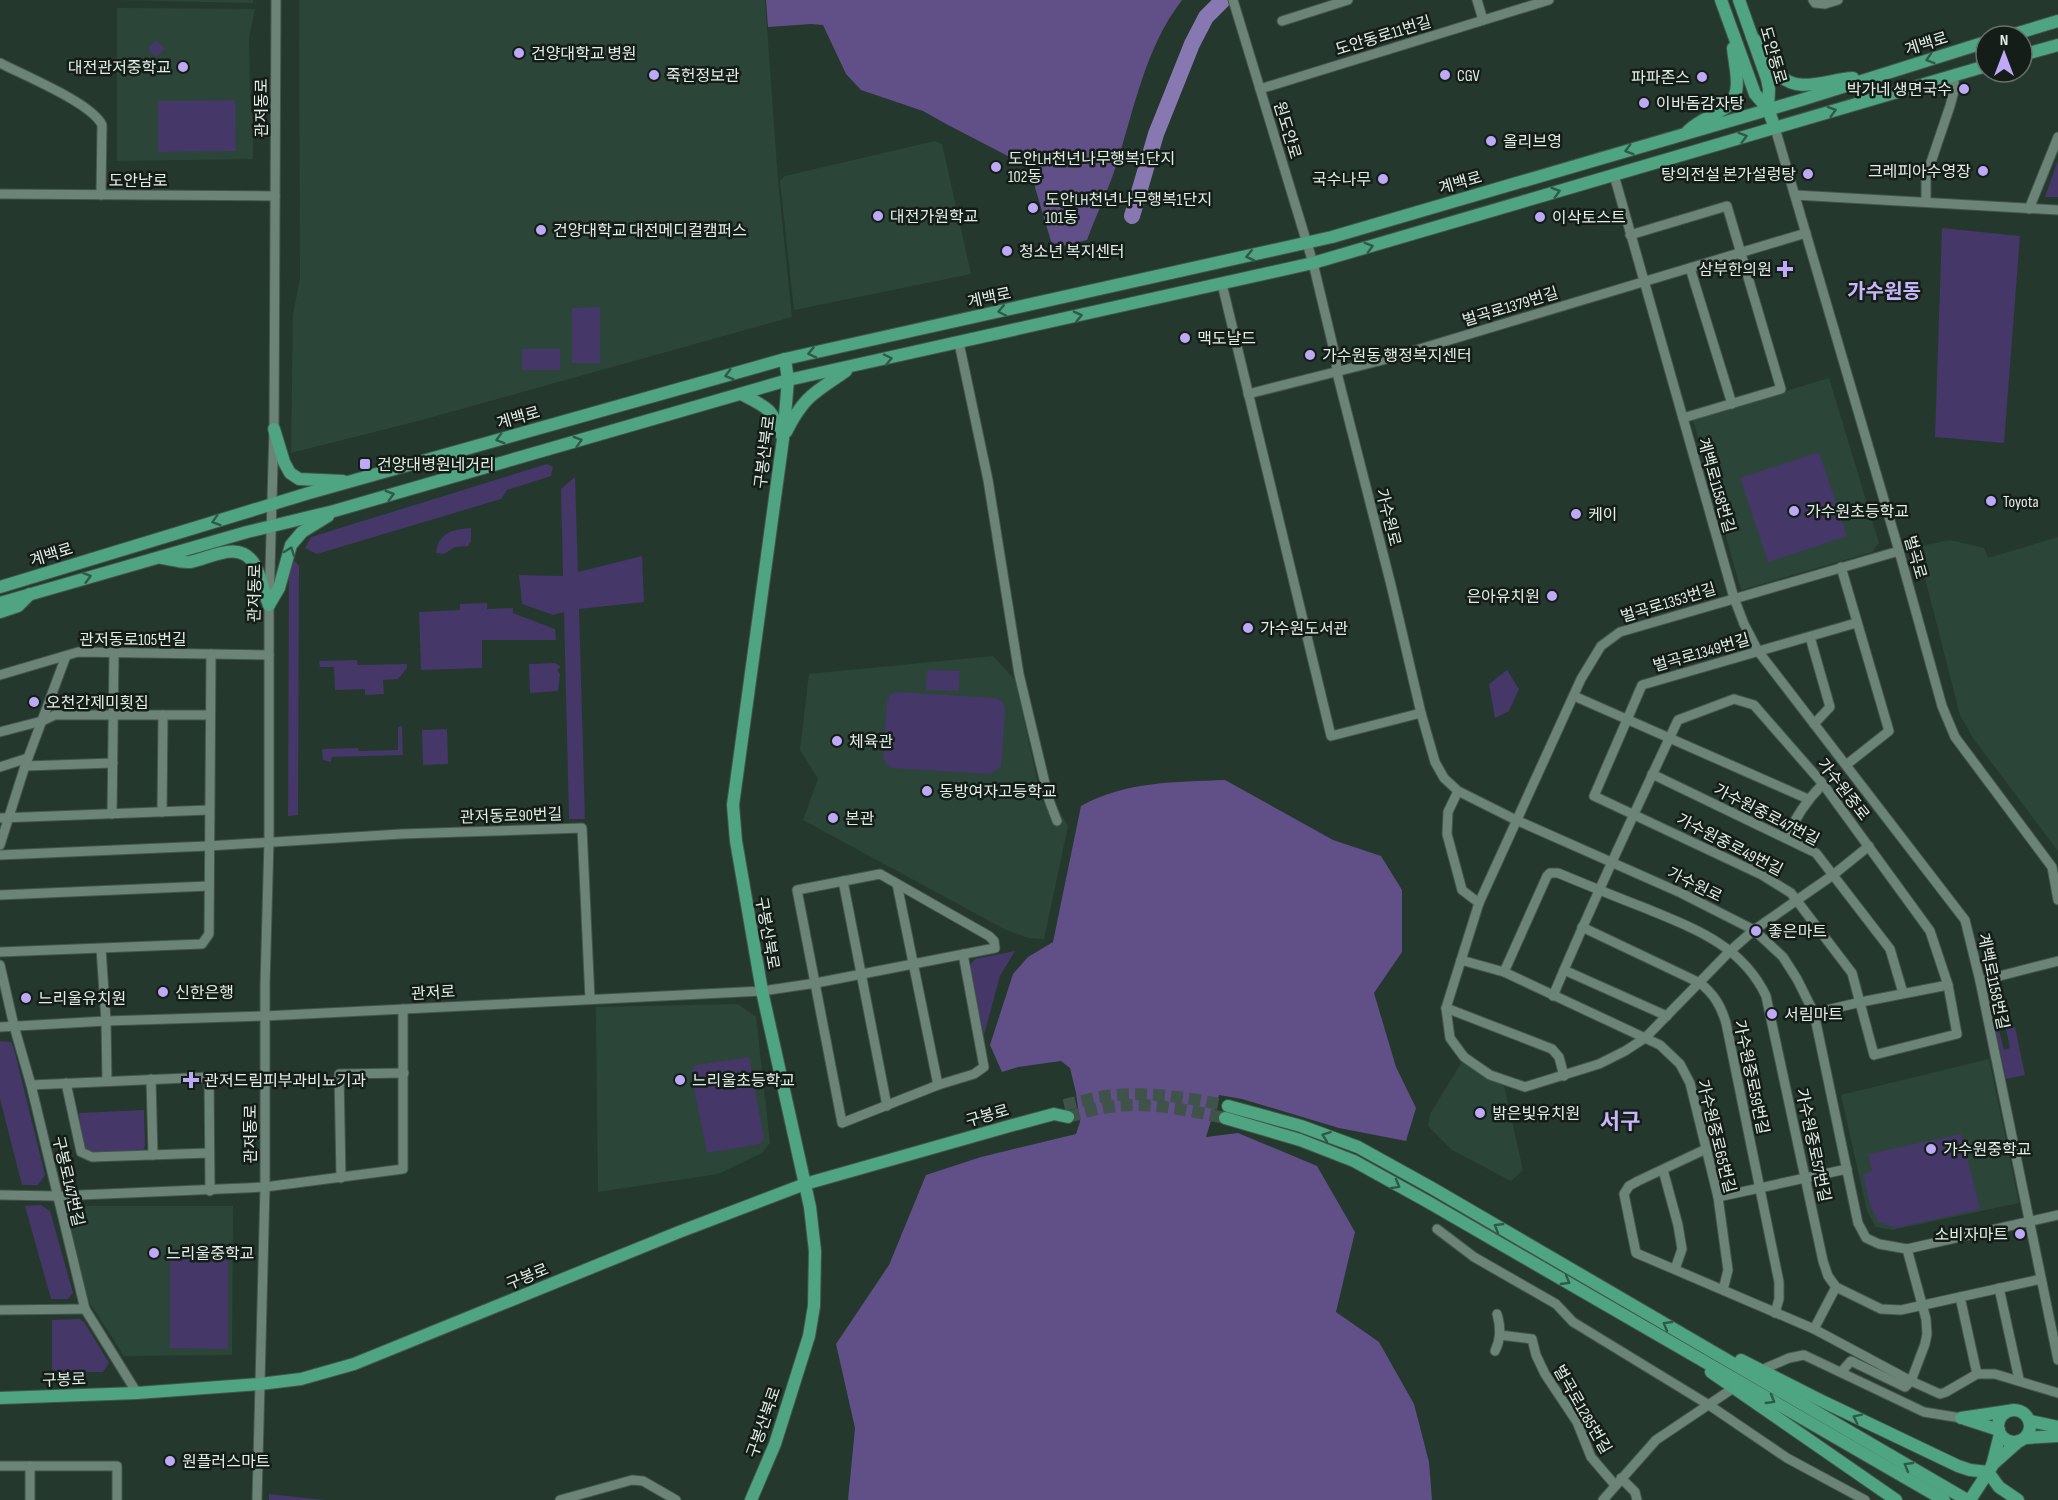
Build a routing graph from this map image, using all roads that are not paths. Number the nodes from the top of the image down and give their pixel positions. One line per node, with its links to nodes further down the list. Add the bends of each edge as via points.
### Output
1 (276, 0): 33 (street, 관저동로)
2 (1233, 0): 24 (street, 원도안로)
3 (1348, 0): 10 (street)
4 (1477, 0): 11 (street)
5 (1549, 0): 11 (street, 도안동로11번길)
6 (1721, 0): 14 (main road, 도안동로)
7 (1739, 0): 16 (main road, 도안동로)
8 (1813, 0): 9 (street, via 1825,4)
9 (1838, 0)
10 (1324, 3): 12 (street)
11 (1484, 20): 24 (street, 도안동로11번길)
12 (1282, 21)
13 (2058, 21): 15 (main road)
14 (1731, 26): 25 (main road, 도안동로, via 1755,94); 27 (main road, via 1738,81 1735,98)
15 (2034, 28)
16 (1752, 37): 23 (main road, via 1788,82 1809,86); 25 (main road, 도안동로, via 1767,79)
17 (2058, 45): 19 (main road)
18 (1974, 46): 23 (main road, 계백로, one-way to 23)
19 (2034, 52)
20 (0, 63): 31 (street, via 86,107 100,120)
21 (1974, 69): 22 (main road, 계백로)
22 (1954, 75): 26 (main road, 계백로, one-way to 22); 34 (street, via 1950,106 1926,177)
23 (1869, 77): 25 (main road, 계백로)
24 (1260, 89): 39 (street, 원도안로)
25 (1768, 109): 26 (main road); 27 (main road, 계백로)
26 (1775, 128): 29 (main road, 계백로, one-way to 26); 32 (street, 벌곡로)
27 (1685, 134): 39 (main road, 계백로, one-way to 39)
28 (2058, 137): 35 (street)
29 (1614, 175): 38 (street, 계백로1158번길); 41 (main road, 계백로, one-way to 29)
30 (0, 194): 31 (street, 도안남로)
31 (101, 195): 33 (street, 도안남로)
32 (1795, 195): 34 (street); 37 (street, 벌곡로)
33 (275, 196): 54 (street, 관저동로)
34 (1926, 201): 35 (street)
35 (2029, 209): 36 (street)
36 (2058, 210)
37 (1806, 233): 40 (street, 벌곡로1379번길); 60 (street, 벌곡로)
38 (1630, 236): 40 (street, via 1727,206); 43 (street, 계백로1158번길)
39 (1307, 243): 41 (street, 가수원로); 46 (main road, 계백로, one-way to 46)
40 (1741, 252): 42 (street, 벌곡로1379번길); 52 (street, via 1781,389)
41 (1313, 264): 44 (main road, 계백로); 48 (street, 가수원로)
42 (1690, 268): 43 (street, 벌곡로1379번길); 52 (street)
43 (1643, 282): 48 (street, 벌곡로1379번길); 53 (street, 계백로1158번길)
44 (1222, 284): 45 (main road, 계백로, one-way to 44); 51 (street)
45 (959, 344): 47 (main road, 계백로, one-way to 45); 103 (street, via 988,480 1019,674)
46 (785, 359): 49 (main road, 구봉산북로); 56 (main road, 계백로, one-way to 56)
47 (854, 366): 49 (main road, 계백로); 55 (main road, via 802,404)
48 (1337, 373): 51 (street, 벌곡로1379번길); 80 (street, 가수원로)
49 (788, 380): 50 (main road, 계백로); 55 (main road, 구봉산북로)
50 (741, 394): 55 (main road, via 769,408); 58 (main road, 계백로, one-way to 50)
51 (1248, 394): 80 (street, via 1331,736)
52 (1732, 404): 53 (street)
53 (1683, 418): 67 (street, 계백로1158번길)
54 (274, 429): 56 (main road, via 290,473 299,479); 57 (street, 관저동로)
55 (783, 439): 138 (main road, 구봉산북로, via 733,805)
56 (350, 482): 57 (main road, 계백로)
57 (272, 505): 59 (street, 관저동로); 63 (main road, 계백로, one-way to 63)
58 (334, 511): 59 (main road, 계백로); 69 (main road, one-way to 58, via 279,588 295,538)
59 (271, 526): 61 (main road, 계백로); 69 (street, 관저동로)
60 (1899, 551): 62 (street, 벌곡로1353번길); 111 (street, 벌곡로, via 1942,706 1955,737)
61 (157, 557): 66 (main road, 계백로, one-way to 61); 69 (main road, via 188,562 220,553 242,552 256,568)
62 (1841, 567): 67 (street, 벌곡로1353번길); 71 (street)
63 (43, 573): 64 (main road, via 20,572); 65 (main road, 계백로)
64 (0, 578)
65 (0, 587)
66 (31, 593): 68 (main road, 계백로); 70 (main road, via 18,606)
67 (1734, 598): 73 (street, 계백로1158번길); 79 (street, 벌곡로1353번길, via 1620,632 1601,646)
68 (0, 603)
69 (269, 605): 77 (street, 관저동로)
70 (0, 612)
71 (1856, 623): 72 (street, 벌곡로1349번길); 91 (street, via 1888,731)
72 (1810, 637): 73 (street, 벌곡로1349번길); 86 (street, via 1830,707)
73 (1758, 651): 84 (street, 벌곡로1349번길, via 1642,685); 86 (street, 계백로1158번길)
74 (114, 653): 75 (street, 관저동로105번길); 76 (street, 관저동로105번길, via 78,652); 81 (street)
75 (211, 654): 77 (street, 관저동로105번길); 83 (street)
76 (66, 656): 78 (street, 관저동로105번길); 85 (street)
77 (268, 656): 105 (street, 관저동로)
78 (0, 675)
79 (1574, 696): 84 (street); 102 (street, 벌곡로1353번길)
80 (1421, 713): 95 (street, 가수원로, via 1435,762)
81 (114, 715): 82 (street); 85 (street, via 55,715); 90 (street)
82 (163, 715): 83 (street); 98 (street)
83 (210, 715): 97 (street)
84 (1627, 719): 88 (street); 99 (street, 벌곡로1349번길, via 1594,796)
85 (42, 721): 87 (street); 89 (street)
86 (1814, 724): 91 (street, 계백로1158번길)
87 (0, 732)
88 (1670, 738): 93 (street, 가수원중로); 94 (street, 가수원중로, via 1678,720 1734,699 1754,705); 96 (street)
89 (26, 762): 90 (street); 92 (street); 101 (street)
90 (113, 763): 100 (street)
91 (1846, 765): 134 (street, 계백로1158번길, via 1965,920)
92 (0, 767)
93 (1652, 774): 99 (street, 가수원중로); 104 (street, 가수원중로47번길)
94 (1823, 784): 96 (street); 108 (street, 가수원중로)
95 (1458, 791): 102 (street, 가수원로); 120 (street, via 1448,812 1447,834 1462,890)
96 (1808, 799): 104 (street)
97 (209, 810): 98 (street); 107 (street)
98 (162, 812): 100 (street)
99 (1634, 813): 110 (street, 가수원중로); 118 (street, 가수원중로49번길, via 1762,874)
100 (112, 814): 101 (street)
101 (4, 818): 106 (street)
102 (1516, 820): 110 (street, 가수원로); 120 (street, 벌곡로1353번길)
103 (1057, 821)
104 (1787, 838): 112 (street, 가수원중로47번길, via 1816,853)
105 (269, 841): 107 (street); 141 (street, 관저동로90번길, via 582,828); 146 (street, 관저동로)
106 (0, 845)
107 (208, 846): 109 (street); 115 (street)
108 (1869, 846): 112 (street); 137 (street, 가수원중로, via 1930,931)
109 (0, 855)
110 (1611, 862): 116 (street, 가수원중로); 122 (street, 가수원로)
111 (2055, 864): 119 (street, 벌곡로)
112 (1833, 875): 118 (street); 139 (street, 가수원중로47번길, via 1890,949)
113 (843, 881): 114 (street, via 880,874); 133 (street); 135 (street, via 797,890)
114 (897, 884): 126 (street, 관저로, via 989,936 996,945); 129 (street)
115 (209, 886): 117 (street); 123 (street, via 209,934 202,944)
116 (1599, 890): 121 (street, 가수원중로); 124 (street, 가수원중로57번길, via 1710,937); 132 (street, 가수원중로57번길, via 1550,873)
117 (0, 895)
118 (1797, 900): 122 (street); 142 (street, 가수원중로49번길, via 1852,973)
119 (2058, 900)
120 (1479, 903): 127 (street, 벌곡로1353번길)
121 (1582, 927): 131 (street, 가수원중로); 136 (street, 가수원중로59번길)
122 (1754, 930): 124 (street); 145 (street, 가수원로, via 1782,957)
123 (101, 949): 125 (street); 148 (street)
124 (1730, 951): 136 (street); 167 (street, 가수원중로57번길, via 1757,978 1766,996)
125 (0, 952)
126 (963, 954): 129 (street, 관저로); 158 (street, via 984,1067 974,1074)
127 (1461, 960): 132 (street, 가수원중로65번길); 143 (street, 벌곡로1353번길)
128 (2058, 961): 134 (street)
129 (913, 964): 133 (street, 관저로); 158 (street)
130 (0, 965): 149 (street, 구봉로147번길)
131 (1564, 970): 140 (street, 가수원중로); 147 (street)
132 (1504, 972): 140 (street, 가수원중로65번길)
133 (862, 974): 135 (street, 관저로); 159 (street)
134 (1980, 981): 176 (street, 계백로1158번길)
135 (816, 983): 138 (street, 관저로); 159 (street, via 842,1123)
136 (1700, 983): 147 (street); 170 (street, 가수원중로59번길, via 1714,996 1726,1023)
137 (1948, 985): 139 (street); 142 (street, 가수원중로, via 1956,1034 1874,1055)
138 (762, 991): 141 (street, 관저로); 168 (main road, 구봉산북로)
139 (1903, 993): 142 (street)
140 (1552, 996): 151 (street, 가수원중로65번길)
141 (590, 999): 144 (street, 관저로)
142 (1861, 1002): 145 (street)
143 (1446, 1008): 153 (street, via 1552,1049 1559,1057); 153 (street, via 1450,1038 1464,1057 1490,1075 1525,1087)
144 (403, 1009): 146 (street, 관저로); 152 (street, 관저동로)
145 (1814, 1013): 164 (street, 가수원로)
146 (265, 1016): 148 (street, 관저로); 169 (street, 관저동로)
147 (1667, 1016): 151 (street)
148 (106, 1021): 149 (street, 관저로); 155 (street)
149 (14, 1026): 150 (street, 관저로); 157 (street, 구봉로147번길)
150 (0, 1027)
151 (1645, 1038): 153 (street, via 1599,1064); 161 (street, 가수원중로65번길, via 1660,1045 1680,1064 1689,1083)
152 (404, 1073): 166 (street, 관저동로, via 404,1169); 166 (street, via 339,1074)
153 (1564, 1076)
154 (151, 1079): 155 (street); 162 (street, via 209,1077); 163 (street)
155 (107, 1081): 156 (street)
156 (66, 1083): 157 (street); 163 (street, via 81,1152 92,1157)
157 (31, 1084): 173 (street, 구봉로147번길)
158 (938, 1084): 159 (street)
159 (887, 1106)
160 (1066, 1111): 168 (main road, 구봉로)
161 (1706, 1149): 165 (street); 174 (street, 가수원중로65번길)
162 (209, 1153): 163 (street); 171 (street)
163 (153, 1155)
164 (1847, 1169): 167 (street); 178 (street, 가수원로, via 1858,1223 1866,1238)
165 (1663, 1170): 179 (street, via 1682,1249); 179 (street, via 1629,1186 1623,1194 1636,1253)
166 (341, 1178): 169 (street, 관저동로)
167 (1805, 1178): 170 (street); 181 (street, 가수원중로57번길, via 1823,1261)
168 (804, 1184): 201 (main road, 구봉로, via 354,1364 301,1379); 224 (main road, 구봉산북로, via 815,1251 814,1306 775,1444)
169 (265, 1187): 171 (street); 201 (street, 관저동로)
170 (1760, 1188): 174 (street); 188 (street, 가수원중로59번길, via 1779,1282)
171 (210, 1191): 173 (street)
172 (0, 1195): 173 (street)
173 (57, 1196): 186 (street, 구봉로147번길)
174 (1718, 1197): 183 (street, 가수원중로65번길, via 1728,1270)
175 (2058, 1215): 176 (street, 가수원로)
176 (2029, 1221): 178 (street, 가수원로); 180 (street, 계백로1158번길)
177 (1437, 1229): 206 (street, via 1473,1257 1556,1304 1573,1322)
178 (1907, 1249): 185 (street)
179 (1675, 1269): 183 (street)
180 (2042, 1279): 182 (street); 195 (street, 계백로1158번길)
181 (1836, 1287): 185 (street, via 1881,1309 1901,1310); 190 (street)
182 (1999, 1288): 184 (street); 199 (street)
183 (1723, 1290): 188 (street)
184 (1960, 1297): 185 (street); 198 (street)
185 (1921, 1304): 200 (street, via 1927,1334)
186 (85, 1309): 187 (street); 203 (street, 구봉로147번길)
187 (0, 1310)
188 (1775, 1313): 190 (street)
189 (1497, 1314): 191 (street)
190 (1814, 1329): 200 (street)
191 (1500, 1335): 194 (street); 217 (street, 벌곡로1285번길, via 1532,1339 1545,1374 1577,1422 1591,1457)
192 (1698, 1343): 193 (main road, one-way to 193, via 1358,1147 1301,1126 1226,1112 1354,1161); 216 (main road, one-way to 192, via 1958,1466); 218 (main road, one-way to 192)
193 (1682, 1349): 228 (main road); 229 (main road, one-way to 229)
194 (1495, 1351)
195 (2058, 1360)
196 (1766, 1368): 197 (street, via 1804,1355)
197 (1842, 1371): 200 (street, via 1851,1361 1905,1387); 208 (street, via 1924,1412)
198 (1977, 1374): 199 (street); 200 (street, via 1940,1394)
199 (2019, 1380): 204 (street)
200 (1911, 1381)
201 (260, 1384): 203 (main road, 구봉로); 221 (street, 관저동로)
202 (1729, 1391): 206 (street)
203 (137, 1393): 205 (main road, 구봉로)
204 (2058, 1393)
205 (0, 1398)
206 (1709, 1405): 217 (street, via 1656,1440); 227 (street, via 1786,1458)
207 (2009, 1410): 208 (main road); 209 (main road, via 2019,1410); 211 (main road, via 1999,1420)
208 (1961, 1418): 211 (main road)
209 (2030, 1421): 210 (main road); 213 (main road, via 2030,1430)
210 (2058, 1427)
211 (2000, 1432): 213 (main road, via 2010,1441); 216 (main road)
212 (2058, 1436): 213 (main road)
213 (2022, 1440): 216 (main road)
214 (0, 1466): 215 (street)
215 (30, 1466): 219 (street); 220 (street, via 117,1466)
216 (1990, 1469): 218 (main road); 230 (main road, via 1999,1487)
217 (1618, 1482): 225 (street); 226 (street, via 1635,1492)
218 (1965, 1498)
219 (30, 1500)
220 (117, 1500)
221 (257, 1500)
222 (560, 1500): 223 (street, via 632,1480 643,1481)
223 (676, 1500)
224 (751, 1500)
225 (1603, 1500)
226 (1636, 1500)
227 (1865, 1500)
228 (1896, 1500)
229 (1944, 1500)
230 (2018, 1500)

